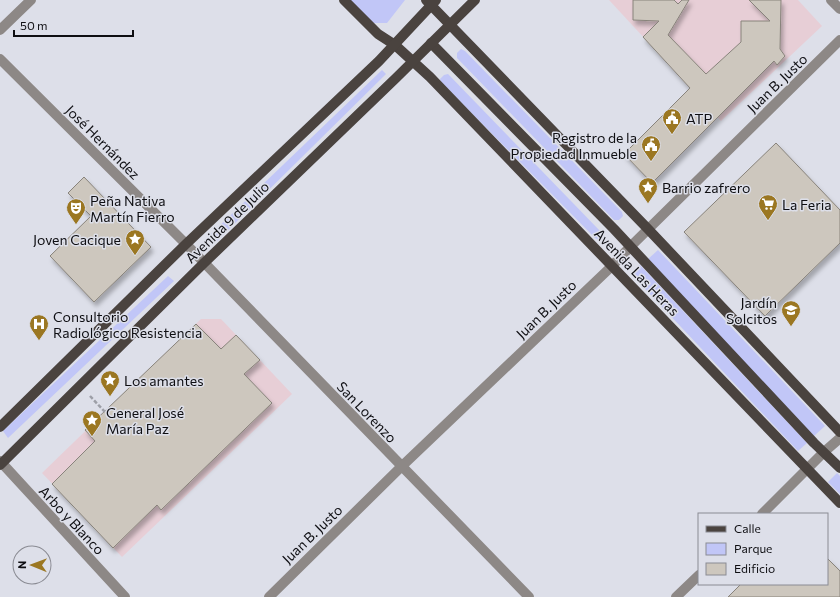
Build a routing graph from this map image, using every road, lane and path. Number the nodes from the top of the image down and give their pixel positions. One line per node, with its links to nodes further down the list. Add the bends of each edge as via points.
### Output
1 (31, 0): 8 (street)
2 (344, 0): 11 (main road, Avenida Las Heras, via 378,34)
3 (475, 0): 7 (main road, Avenida 9 de Julio)
4 (831, 0): 6 (street)
5 (431, 2): 7 (main road); 11 (main road, Avenida 9 de Julio)
6 (840, 9)
7 (449, 25): 10 (main road, Avenida 9 de Julio); 14 (main road)
8 (0, 30)
9 (840, 40): 14 (street, Juan B. Justo)
10 (431, 44): 13 (main road, Avenida 9 de Julio); 16 (main road, Avenida Las Heras)
11 (395, 45): 13 (main road, Avenida Las Heras); 15 (main road, Avenida 9 de Julio)
12 (0, 59): 15 (street, José Hernández)
13 (413, 61): 17 (main road, Avenida 9 de Julio); 18 (main road, Avenida Las Heras)
14 (648, 228): 16 (street, Juan B. Justo); 22 (main road)
15 (186, 244): 17 (street, San Lorenzo); 21 (main road, Avenida 9 de Julio)
16 (630, 246): 18 (street, Juan B. Justo); 24 (main road, Avenida Las Heras)
17 (204, 263): 25 (main road, Avenida 9 de Julio); 26 (street, San Lorenzo)
18 (612, 266): 26 (street, Juan B. Justo); 28 (main road, Avenida Las Heras)
19 (90, 396): 20 (path)
20 (105, 412)
21 (0, 427)
22 (840, 432)
23 (840, 438): 24 (street)
24 (824, 452): 27 (main road, Avenida Las Heras); 28 (street)
25 (1, 463): 32 (street, Arbo y Blanco)
26 (401, 467): 33 (street, Juan B. Justo); 34 (street, San Lorenzo)
27 (840, 468)
28 (808, 469): 29 (main road, Avenida Las Heras); 30 (street)
29 (840, 503)
30 (763, 513)
31 (698, 576): 35 (street)
32 (125, 597)
33 (269, 597)
34 (529, 597)
35 (676, 597)

